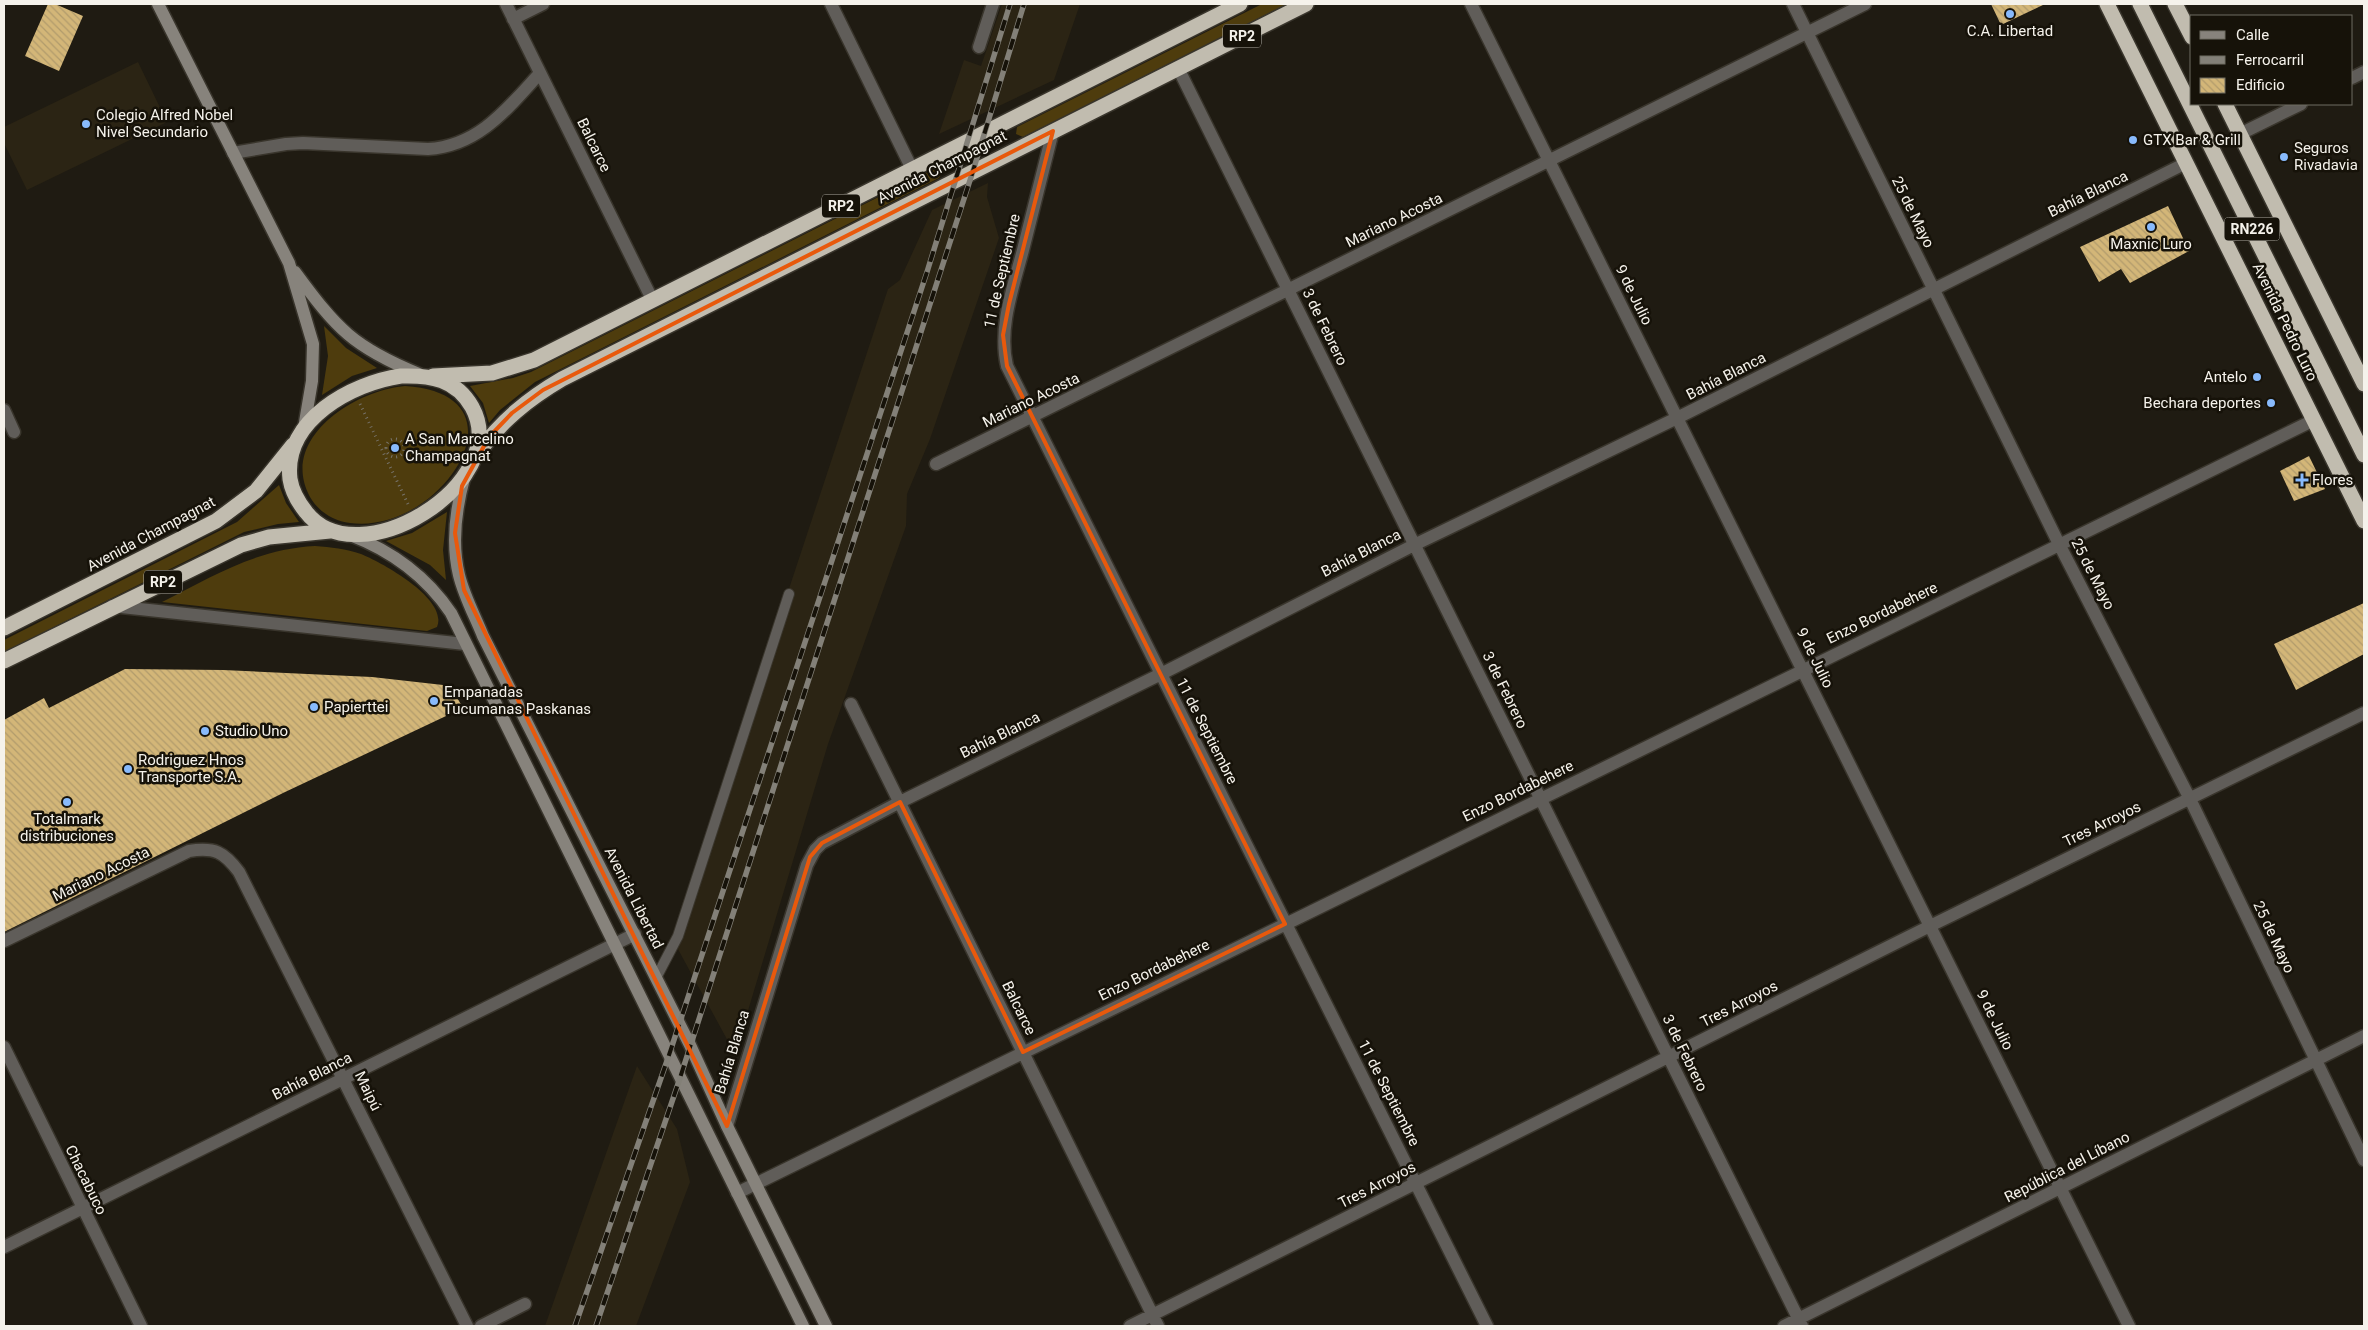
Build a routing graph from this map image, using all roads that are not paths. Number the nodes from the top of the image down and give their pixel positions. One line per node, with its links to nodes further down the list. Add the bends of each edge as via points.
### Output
1 (158, 4): 26 (main road)
2 (506, 4): 14 (street, Balcarce)
3 (543, 4): 14 (street)
4 (831, 4): 29 (street)
5 (993, 4): 17 (street)
6 (1240, 4): 29 (highway, Avenida Champagnat / RP2)
7 (1306, 4): 18 (highway, Avenida Champagnat / RP2)
8 (1471, 4): 27 (street, 9 de Julio)
9 (1793, 4): 16 (street, 25 de Mayo)
10 (1865, 4): 16 (street, Mariano Acosta)
11 (2107, 4): 28 (highway, Avenida Pedro Luro)
12 (2140, 4): 21 (highway, Avenida Pedro Luro / RN226)
13 (2176, 4): 15 (highway)
14 (513, 19): 19 (street, Balcarce)
15 (2190, 32)
16 (1807, 33): 27 (street, Mariano Acosta); 31 (street, 25 de Mayo)
17 (980, 47)
18 (1178, 68): 24 (highway, Avenida Champagnat / RP2); 32 (street, 3 de Febrero)
19 (540, 73): 26 (street, via 492,124 472,138 448,146 428,149 303,143); 33 (street, Balcarce)
20 (2190, 105): 44 (highway, Avenida Pedro Luro / RN226)
21 (2190, 105)
22 (2226, 105): 25 (highway)
23 (2299, 105): 25 (street)
24 (1053, 131): 37 (street, 11 de Septiembre, via 1003,335 1006,366); 43 (highway, Avenida Champagnat / RP2, via 562,379 512,413)
25 (2240, 134): 35 (highway)
26 (233, 153): 30 (main road)
27 (1549, 161): 32 (street, Mariano Acosta); 38 (street, 9 de Julio)
28 (2186, 163): 31 (street, Bahía Blanca); 39 (highway, Avenida Pedro Luro)
29 (912, 169): 33 (highway, Avenida Champagnat / RP2)
30 (288, 263): 34 (main road, via 350,339 377,356); 40 (main road, via 313,344 312,381)
31 (1933, 289): 38 (street, Bahía Blanca); 50 (street, 25 de Mayo)
32 (1288, 290): 37 (street, Mariano Acosta); 51 (street, 3 de Febrero)
33 (653, 301): 34 (highway, Avenida Champagnat / RP2, via 521,365 492,373)
34 (427, 376): 40 (highway, RP2, via 393,377 369,383 330,404); 43 (highway, via 452,386 468,400 478,422)
35 (2364, 384)
36 (4, 410): 41 (street)
37 (1032, 418): 45 (street, Mariano Acosta); 58 (street, 11 de Septiembre)
38 (1677, 418): 51 (street, Bahía Blanca); 57 (street, 9 de Julio)
39 (2314, 420): 47 (highway, Avenida Pedro Luro); 50 (street, Enzo Bordabehere)
40 (304, 428): 42 (highway, RP2)
41 (14, 432)
42 (294, 444): 48 (highway, RP2, via 290,473 294,494 308,516); 54 (highway, Avenida Champagnat / RP2, via 256,491 216,521)
43 (478, 453): 46 (highway, RP2)
44 (2364, 455)
45 (936, 464)
46 (465, 475): 49 (highway, RP2, via 436,504 410,521 387,530); 67 (main road, Avenida Libertad, via 458,501 456,533 458,573 464,590 488,645)
47 (2364, 521)
48 (330, 532): 49 (highway, RP2); 53 (highway, RP2, via 283,535 254,541)
49 (350, 535): 55 (main road, via 391,555 430,585 451,613)
50 (2059, 544): 57 (street, Enzo Bordabehere); 62 (street, 25 de Mayo)
51 (1414, 545): 58 (street, Bahía Blanca); 61 (street, 3 de Febrero)
52 (789, 594): 70 (lane, via 678,936)
53 (112, 606): 55 (street); 56 (highway, RP2)
54 (4, 628)
55 (464, 644): 69 (main road)
56 (4, 661)
57 (1802, 670): 61 (street, Enzo Bordabehere); 66 (street, 9 de Julio)
58 (1161, 674): 63 (street, Bahía Blanca); 65 (street, 11 de Septiembre)
59 (851, 704): 63 (street, Balcarce)
60 (2364, 713): 62 (street, Tres Arroyos)
61 (1540, 798): 65 (street, Enzo Bordabehere); 74 (street, 3 de Febrero)
62 (2190, 799): 66 (street, Tres Arroyos); 75 (street, 25 de Mayo)
63 (900, 802): 73 (street, Balcarce); 77 (street, Bahía Blanca, via 822,844 810,857)
64 (217, 851): 68 (street, Mariano Acosta, via 204,848 170,858); 76 (street, Maipú, via 228,858 239,872)
65 (1285, 924): 73 (street, Enzo Bordabehere); 80 (street, 11 de Septiembre)
66 (1930, 926): 74 (street, Tres Arroyos); 81 (street, 9 de Julio)
67 (635, 934): 69 (street, Bahía Blanca); 70 (main road, Avenida Libertad)
68 (4, 941)
69 (616, 944): 76 (street, Bahía Blanca); 82 (main road)
70 (656, 978): 77 (main road, Avenida Libertad)
71 (2364, 1036): 75 (street, República del Líbano)
72 (4, 1047): 83 (street, Chacabuco)
73 (1023, 1052): 79 (street, Enzo Bordabehere); 86 (street, Balcarce)
74 (1669, 1057): 80 (street, Tres Arroyos); 87 (street, 3 de Febrero)
75 (2315, 1061): 78 (street, 25 de Mayo); 81 (street, República del Líbano)
76 (343, 1078): 83 (street, Bahía Blanca); 89 (street, Maipú)
77 (727, 1126): 79 (main road, Avenida Libertad)
78 (2364, 1160)
79 (756, 1184): 82 (street, Enzo Bordabehere); 92 (main road, Avenida Libertad)
80 (1416, 1184): 86 (street, Tres Arroyos); 94 (street, 11 de Septiembre)
81 (2060, 1188): 87 (street, República del Líbano); 96 (street, 9 de Julio)
82 (737, 1193): 91 (main road)
83 (82, 1209): 84 (street, Bahía Blanca); 88 (street, Chacabuco)
84 (4, 1247)
85 (525, 1304): 90 (street)
86 (1155, 1321): 93 (street, Tres Arroyos)
87 (1801, 1323): 95 (street, República del Líbano)
88 (141, 1326)
89 (467, 1326)
90 (481, 1326)
91 (803, 1326)
92 (826, 1326)
93 (1130, 1326)
94 (1487, 1326)
95 (1784, 1326)
96 (2129, 1326)

